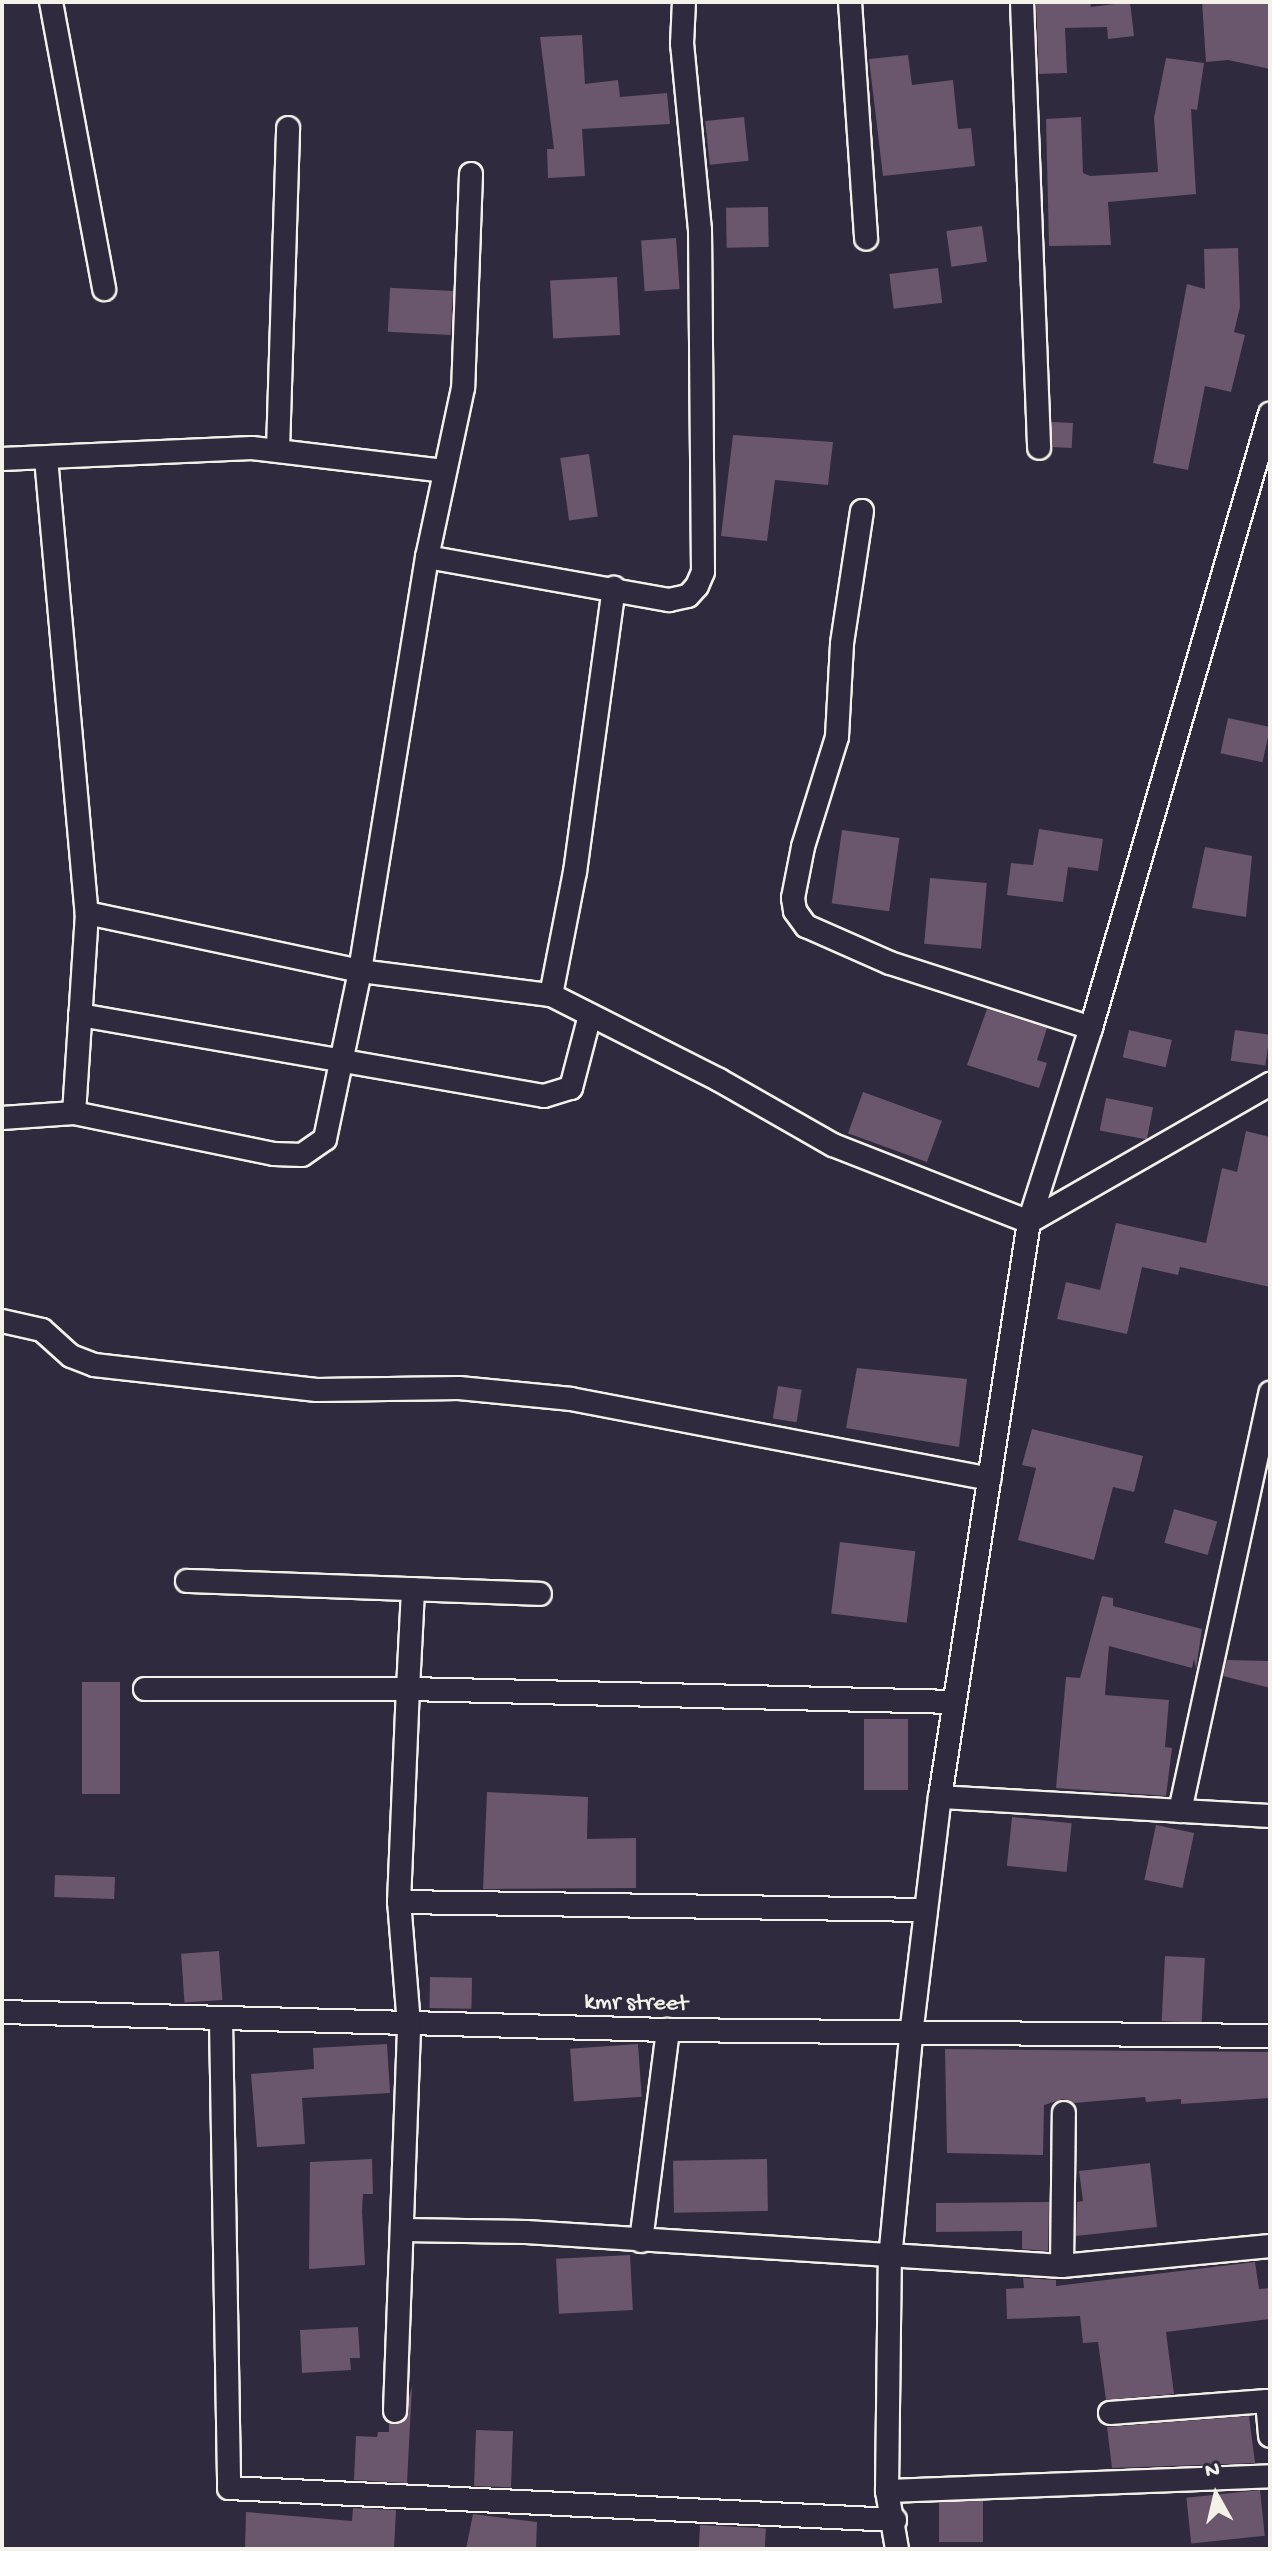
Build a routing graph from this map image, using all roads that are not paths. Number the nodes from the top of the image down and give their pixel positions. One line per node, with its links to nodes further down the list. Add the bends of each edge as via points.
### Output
1 (51, 2): 8 (street)
2 (684, 2): 17 (street, via 682,44 700,230 703,572 688,596 669,600)
3 (850, 2): 7 (street)
4 (1022, 2): 10 (street)
5 (288, 128): 11 (street)
6 (471, 174): 14 (street, via 463,388)
7 (866, 238)
8 (104, 289)
9 (1270, 414): 23 (street)
10 (1039, 448)
11 (278, 450): 12 (street); 14 (street)
12 (46, 458): 13 (street); 18 (street)
13 (2, 459)
14 (444, 471): 16 (street)
15 (862, 511): 23 (street, via 842,644 837,737 803,847 795,911 806,926 890,963)
16 (427, 557): 17 (street); 19 (street)
17 (614, 588): 20 (street, via 575,872)
18 (87, 913): 19 (street); 21 (street)
19 (360, 971): 20 (street); 24 (street)
20 (551, 995): 22 (street)
21 (80, 1015): 24 (street); 26 (street)
22 (590, 1015): 24 (street, via 571,1088 563,1095); 28 (street, via 833,1145 903,1177)
23 (1091, 1028): 28 (street)
24 (341, 1060): 26 (street, via 325,1139 302,1155 274,1154)
25 (1270, 1084): 28 (street)
26 (74, 1113): 27 (street)
27 (2, 1118)
28 (1029, 1222): 31 (street)
29 (2, 1321): 31 (street, via 42,1330 71,1356 94,1365 317,1390 459,1388 571,1399)
30 (1270, 1393): 39 (street)
31 (989, 1479): 37 (street)
32 (187, 1581): 33 (street)
33 (413, 1589): 34 (street); 36 (street)
34 (540, 1594)
35 (145, 1689): 36 (street)
36 (408, 1689): 37 (street); 41 (street)
37 (954, 1702): 38 (street)
38 (940, 1797): 39 (street); 42 (street)
39 (1180, 1811): 40 (street)
40 (1270, 1816)
41 (399, 1902): 42 (street); 45 (street)
42 (926, 1910): 47 (street)
43 (2, 2012): 44 (street, kmr street)
44 (221, 2020): 45 (street, kmr street); 60 (street, via 229,2488)
45 (409, 2025): 46 (street, kmr street); 50 (street)
46 (668, 2030): 47 (street, kmr street); 51 (street)
47 (911, 2035): 48 (street, kmr street); 53 (street)
48 (1270, 2036)
49 (1064, 2113): 54 (street)
50 (404, 2230): 51 (street); 55 (street)
51 (641, 2241): 53 (street)
52 (1270, 2246): 54 (street)
53 (890, 2259): 54 (street); 59 (street)
54 (1062, 2266)
55 (395, 2411)
56 (1110, 2413): 57 (street, via 1267,2401)
57 (1270, 2436)
58 (1270, 2476): 59 (street)
59 (887, 2491): 60 (street)
60 (895, 2520): 61 (street)
61 (897, 2549)

